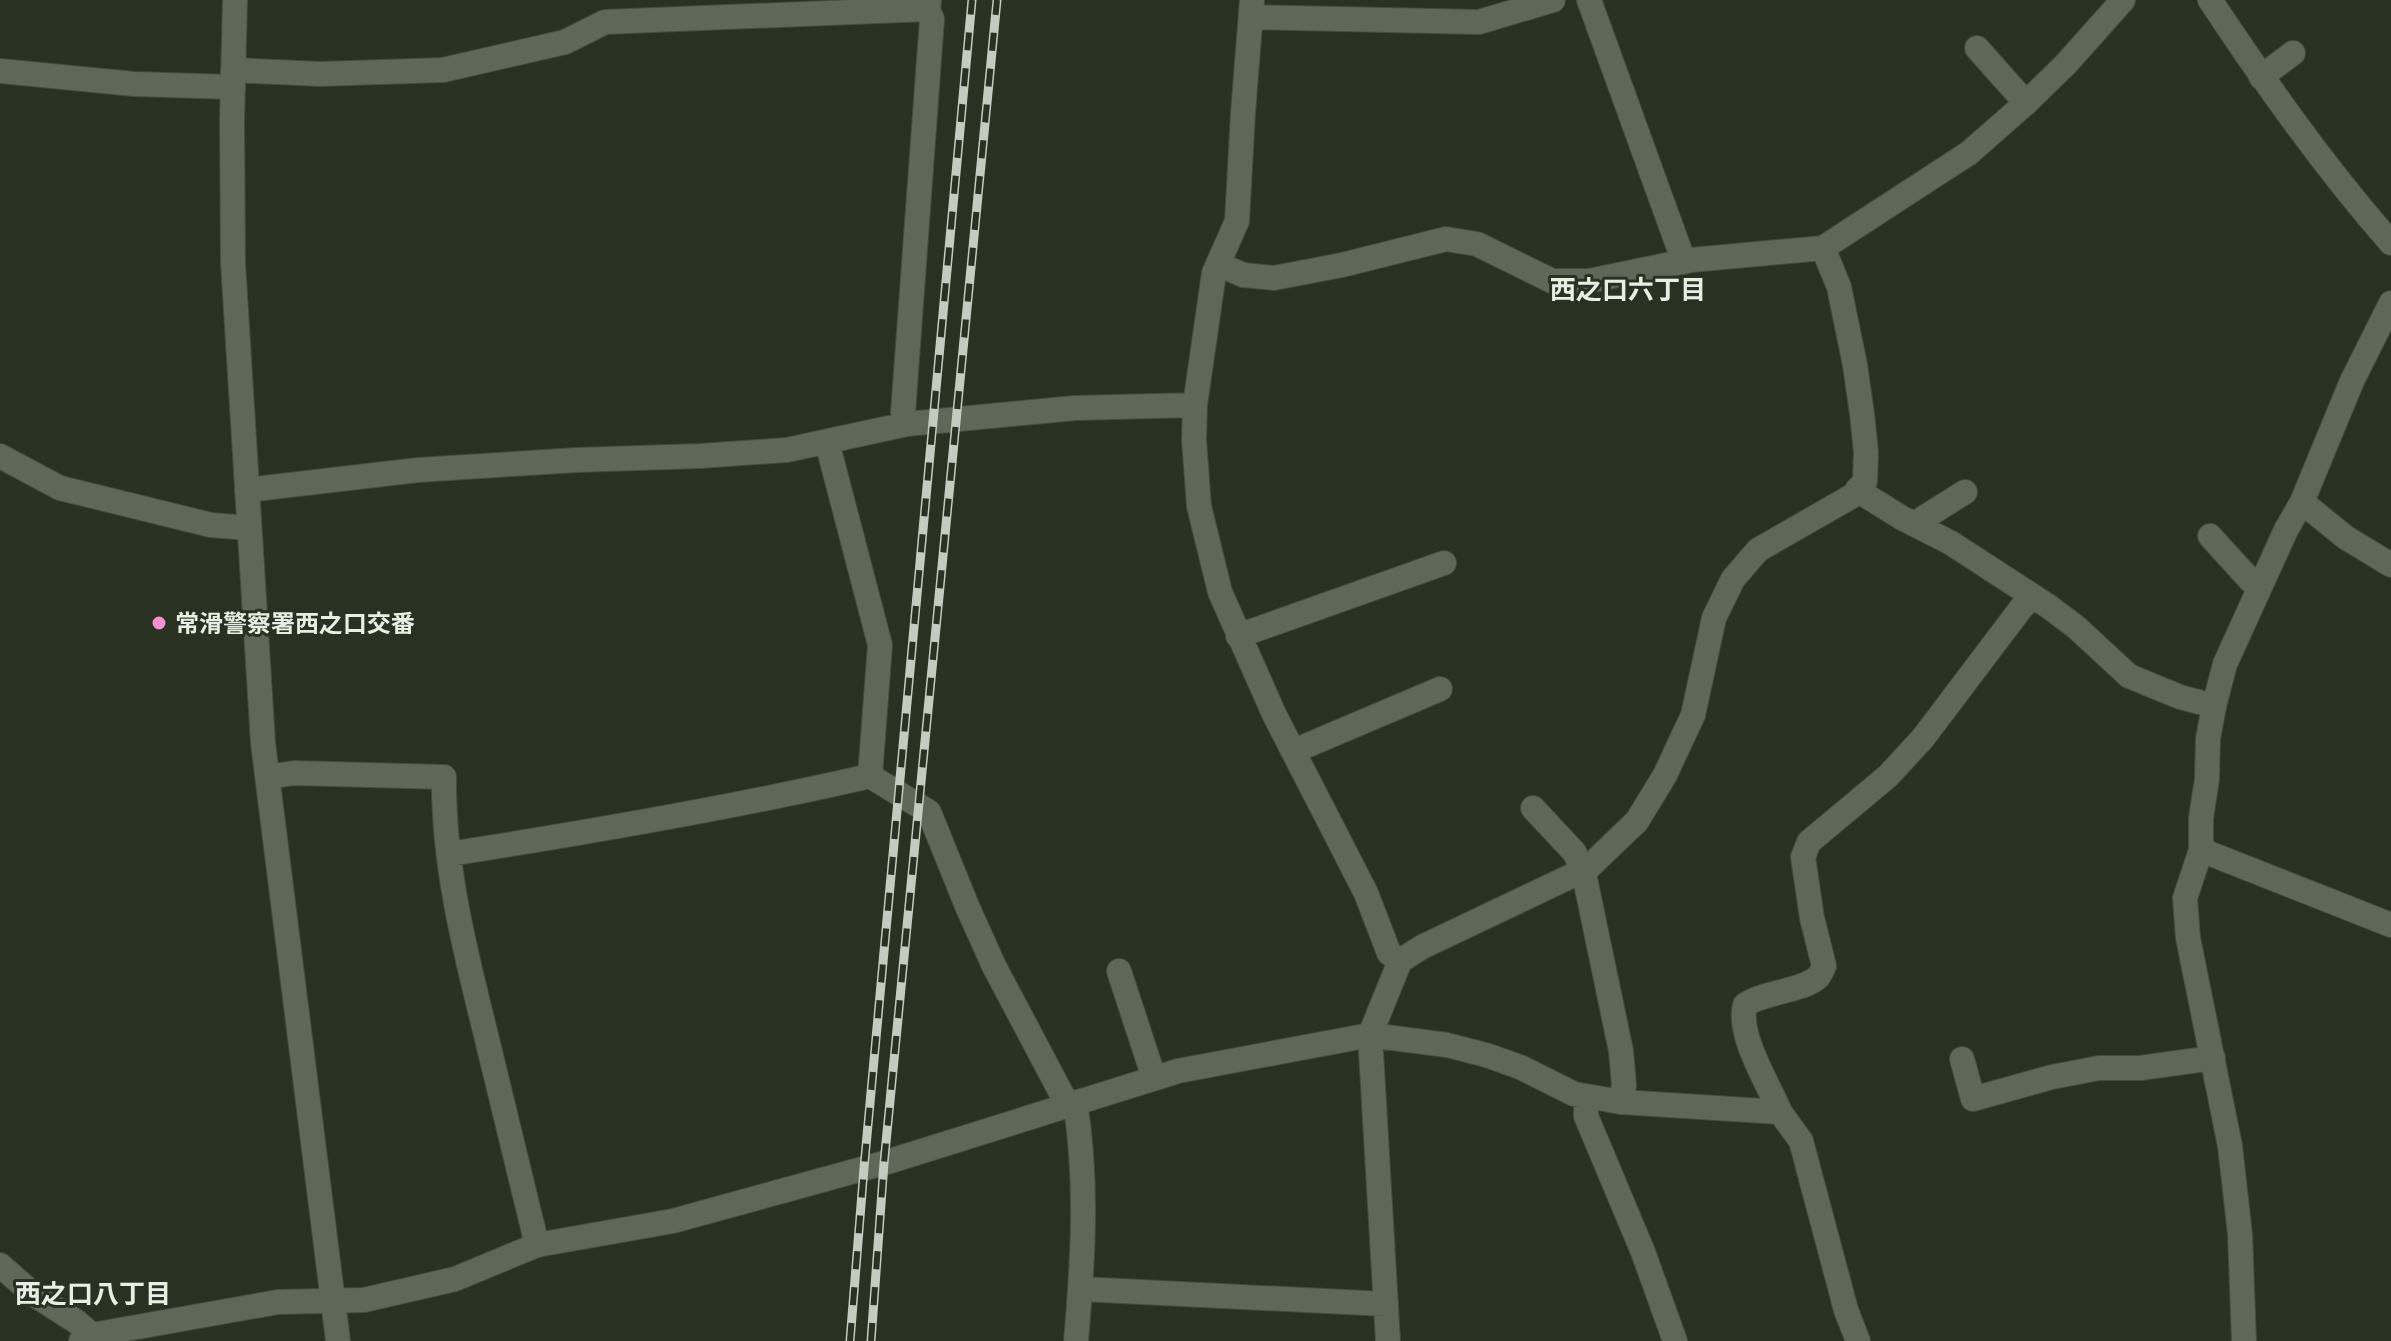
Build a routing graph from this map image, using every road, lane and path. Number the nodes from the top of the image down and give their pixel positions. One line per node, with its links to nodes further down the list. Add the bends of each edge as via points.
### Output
1 (235, 0): 12 (street)
2 (1553, 0): 7 (street, via 1479,22)
3 (1589, 0): 16 (street)
4 (2123, 0): 13 (street)
5 (2210, 0): 11 (street)
6 (928, 4): 12 (street, via 605,22 565,42 443,70); 20 (street, via 932,19 903,413)
7 (1251, 9): 17 (street, via 1237,221)
8 (1977, 48): 13 (street)
9 (2293, 53): 11 (street)
10 (0, 71): 12 (street, via 134,84)
11 (2261, 77): 14 (street)
12 (233, 78): 23 (street, via 233,263)
13 (2026, 103): 15 (street, via 1969,153)
14 (2391, 243)
15 (1823, 248): 16 (street); 24 (street, via 1839,287 1857,378 1866,452 1865,481)
16 (1684, 262): 17 (street, via 1589,281 1552,281 1477,244 1446,239 1274,278 1243,275)
17 (1218, 264): 19 (street)
18 (2391, 303): 26 (street)
19 (1195, 405): 20 (street, via 1075,408); 34 (street, via 1199,506 1220,592)
20 (907, 424): 21 (street)
21 (827, 442): 23 (street, via 700,456 418,470); 38 (street, via 880,645)
22 (0, 456): 28 (street, via 60,488 211,525)
23 (247, 490): 28 (street)
24 (1857, 490): 27 (street); 43 (street, via 1758,550 1733,579 1714,618 1693,715 1665,775 1637,821)
25 (1965, 492): 27 (street)
26 (2302, 502): 31 (street); 32 (street)
27 (1918, 526): 33 (street)
28 (249, 528): 39 (street)
29 (2210, 536): 32 (street)
30 (1444, 563): 34 (street)
31 (2391, 565)
32 (2260, 585): 36 (street, via 2225,664)
33 (2033, 597): 36 (street, via 2076,627 2129,676); 54 (street, via 1923,738 1888,776 1809,842 1803,857 1824,966 1817,979 1755,998 1743,1013 1751,1048)
34 (1238, 636): 37 (street)
35 (1440, 689): 37 (street)
36 (2214, 706): 41 (street)
37 (1294, 751): 45 (street, via 1366,893 1389,953)
38 (870, 776): 42 (street); 53 (street, via 929,812 994,966)
39 (268, 777): 42 (street, via 444,777); 58 (street)
40 (1533, 808): 43 (street)
41 (2201, 850): 44 (street); 48 (street, via 2185,898)
42 (449, 854): 55 (street, via 471,974)
43 (1583, 869): 45 (street); 52 (street, via 1621,1051)
44 (2391, 925)
45 (1400, 961): 47 (street)
46 (1119, 971): 50 (street)
47 (1370, 1035): 50 (street); 51 (street, via 1486,1055); 59 (street)
48 (2213, 1058): 49 (street, via 2099,1068 1973,1099); 66 (street, via 2240,1234)
49 (1962, 1059)
50 (1154, 1078): 53 (street)
51 (1586, 1096): 52 (street); 64 (street, via 1586,1116)
52 (1621, 1102): 54 (street)
53 (1071, 1103): 55 (street, via 884,1163 673,1221); 57 (street, via 1083,1179)
54 (1780, 1112): 65 (street, via 1801,1141)
55 (537, 1245): 58 (street, via 455,1279 364,1300)
56 (0, 1265): 60 (street, via 77,1322)
57 (1081, 1289): 59 (street); 62 (street)
58 (332, 1301): 60 (street, via 278,1302); 61 (street)
59 (1386, 1304): 63 (street)
60 (87, 1338)
61 (338, 1341)
62 (1076, 1341)
63 (1388, 1341)
64 (1675, 1341)
65 (1858, 1341)
66 (2244, 1341)

